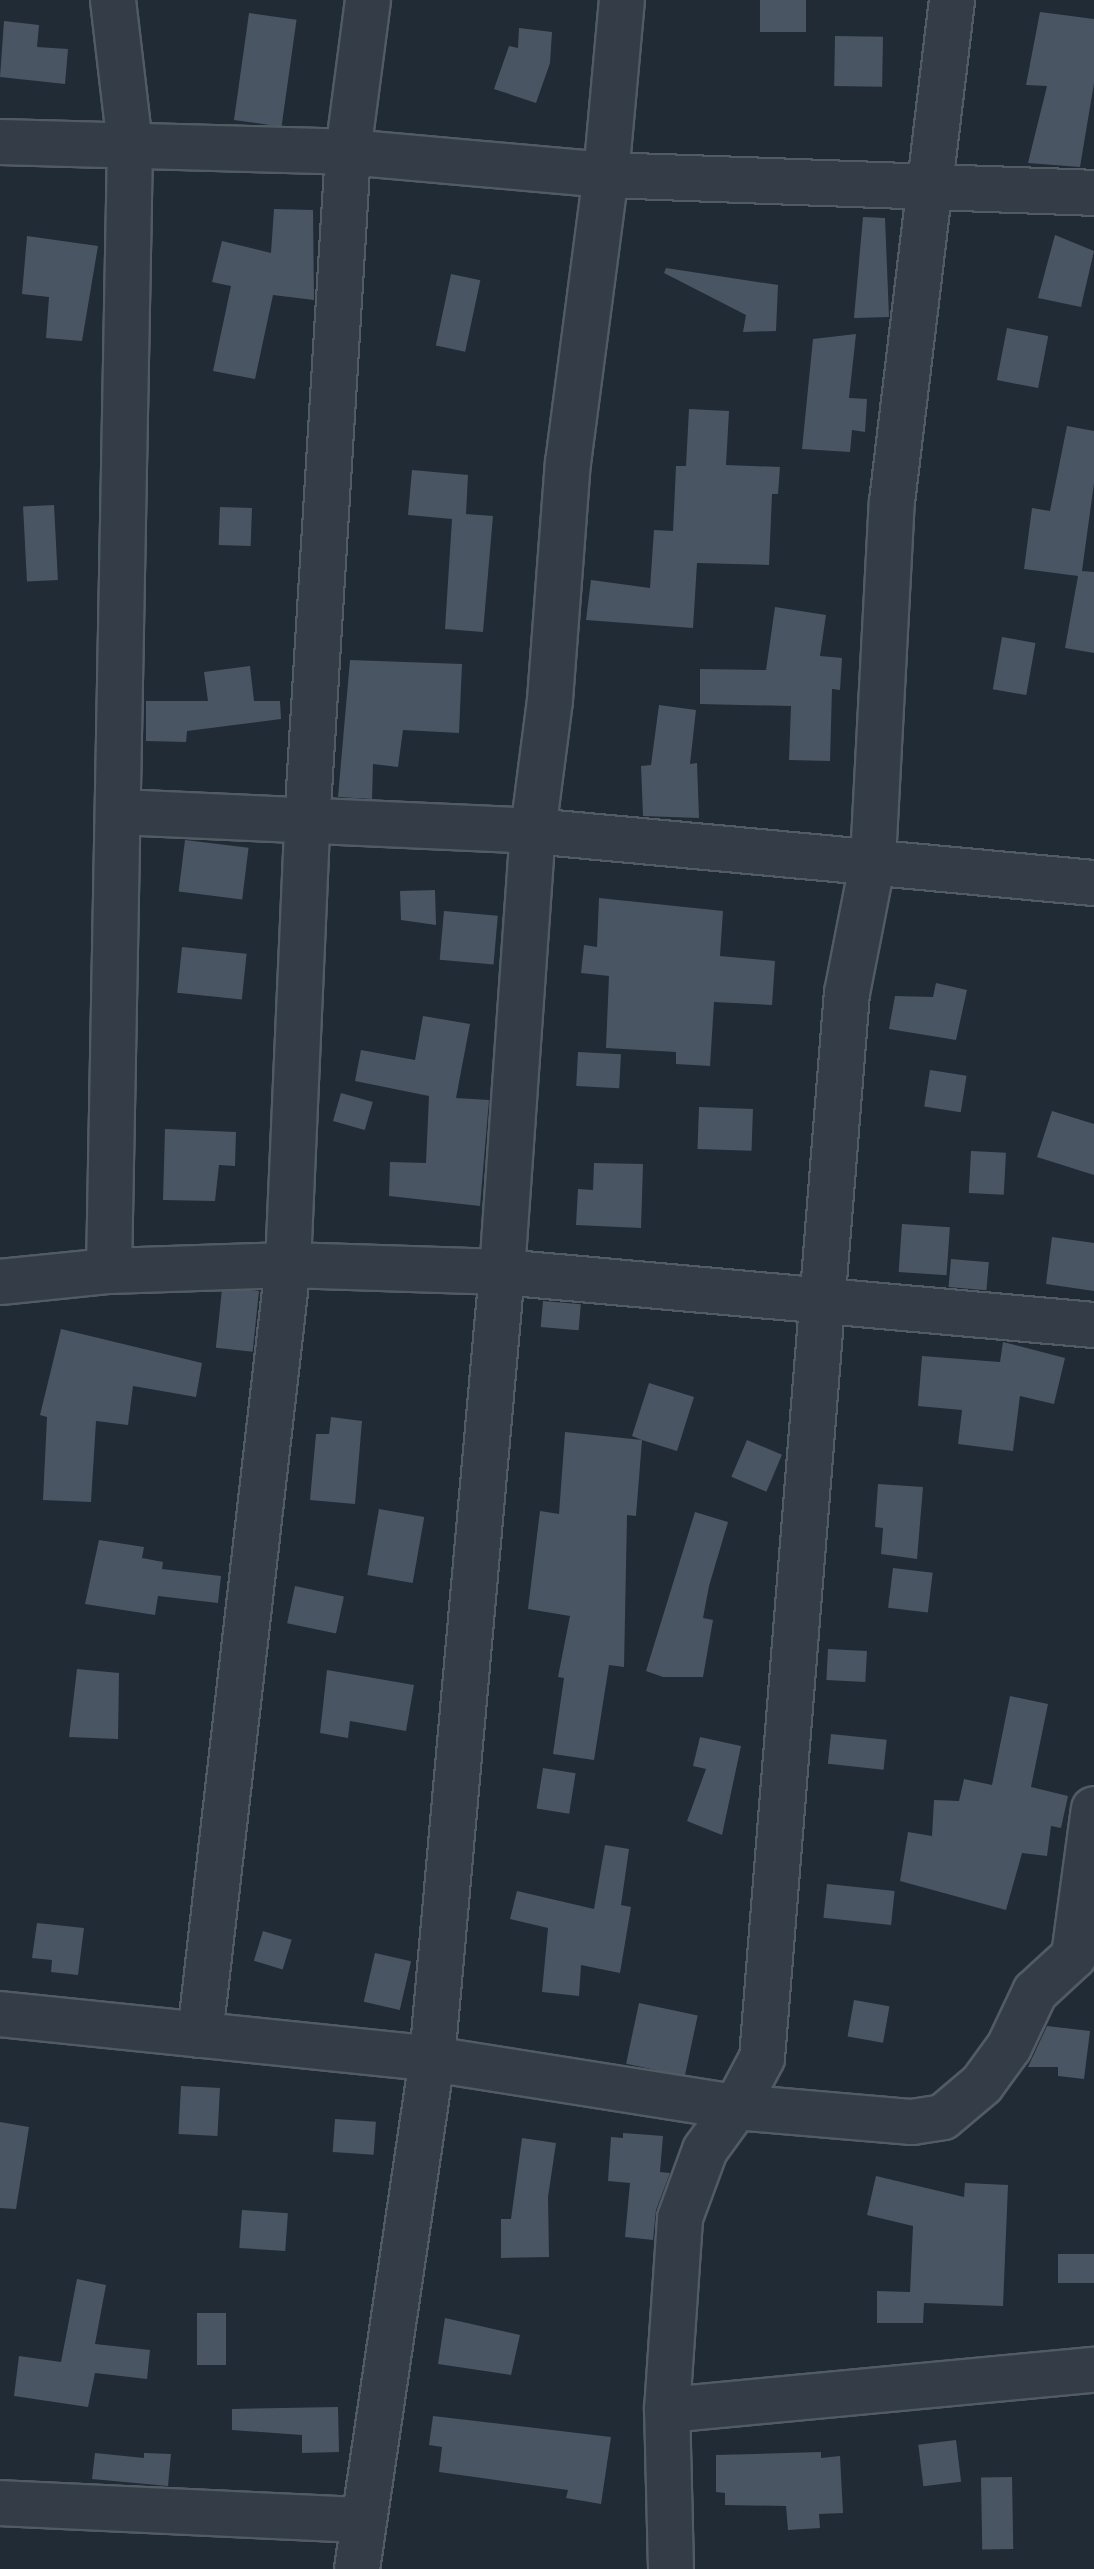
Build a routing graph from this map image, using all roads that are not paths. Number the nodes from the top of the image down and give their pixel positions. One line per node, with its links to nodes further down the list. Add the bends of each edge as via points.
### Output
1 (113, 0): 6 (street)
2 (368, 0): 7 (street)
3 (622, 0): 8 (street)
4 (952, 0): 9 (street)
5 (0, 142): 6 (street)
6 (130, 145): 7 (street); 11 (street)
7 (348, 152): 8 (street); 12 (street)
8 (606, 175): 9 (street); 13 (street, via 568,463 550,700)
9 (927, 187): 10 (street); 14 (street, via 892,502)
10 (1094, 193)
11 (119, 812): 12 (street); 17 (street)
12 (307, 823): 13 (street); 16 (street)
13 (533, 831): 14 (street); 18 (street)
14 (873, 860): 15 (street); 20 (street, via 847,993)
15 (1094, 883)
16 (288, 1265): 17 (street); 18 (street); 24 (street)
17 (109, 1271): 19 (street)
18 (502, 1272): 20 (street); 25 (street)
19 (0, 1282)
20 (819, 1300): 21 (street); 26 (street, via 767,2012 762,2058)
21 (1094, 1325)
22 (1094, 1809): 26 (street, via 1074,1956 1035,1992 1009,2047 982,2084 943,2117 912,2122)
23 (0, 2014): 24 (street)
24 (200, 2035): 25 (street)
25 (432, 2059): 26 (street); 30 (street)
26 (736, 2107): 28 (street, via 705,2150 680,2218)
27 (1094, 2370): 28 (street)
28 (667, 2410): 32 (street)
29 (0, 2503): 30 (street)
30 (364, 2520): 31 (street)
31 (357, 2569)
32 (671, 2569)

